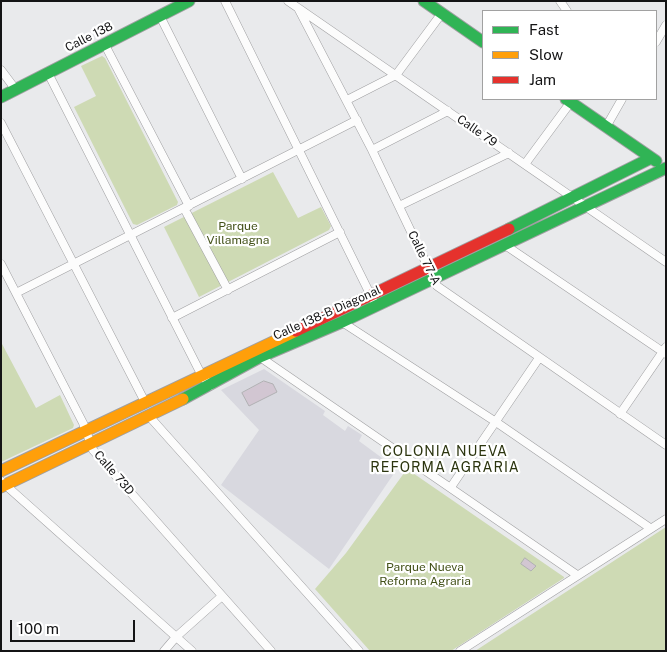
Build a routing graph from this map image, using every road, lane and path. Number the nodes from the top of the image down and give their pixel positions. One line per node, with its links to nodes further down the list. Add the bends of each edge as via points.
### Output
1 (190, 1): 7 (street, Calle 138)
2 (225, 1): 24 (street)
3 (288, 1): 5 (street, Calle 79)
4 (424, 1): 6 (street)
5 (298, 8): 14 (street, Calle 79); 17 (street, Calle 77-A)
6 (442, 13): 10 (street); 14 (street)
7 (160, 16): 11 (street, Calle 138); 30 (street)
8 (666, 25): 9 (street)
9 (657, 40)
10 (482, 41)
11 (105, 45): 13 (street, Calle 138); 33 (street)
12 (1, 70): 15 (street)
13 (48, 73): 15 (street, Calle 138); 36 (street)
14 (396, 75): 17 (street); 20 (street, Calle 79)
15 (16, 90): 16 (street, Calle 138)
16 (1, 97)
17 (347, 100): 21 (street, Calle 77-A)
18 (570, 100): 23 (street); 28 (street)
19 (621, 100): 23 (street)
20 (448, 110): 25 (street); 26 (street, Calle 79)
21 (357, 120): 24 (street); 25 (street, Calle 77-A)
22 (1, 122): 40 (street)
23 (606, 126): 27 (street)
24 (299, 149): 30 (street); 35 (street)
25 (372, 150): 32 (street, Calle 77-A)
26 (509, 153): 28 (street, Calle 79); 32 (street)
27 (652, 158): 29 (street); 31 (street, Calle 138-B Diagonal)
28 (525, 164): 31 (street, Calle 79)
29 (666, 168): 34 (street, Calle 138-B Diagonal)
30 (242, 179): 33 (street)
31 (572, 198): 34 (street, Calle 79); 42 (street, Calle 138-B Diagonal)
32 (399, 206): 42 (street, Calle 77-A)
33 (186, 207): 36 (street); 43 (street)
34 (585, 207): 37 (street, Calle 138-B Diagonal); 38 (street, Calle 79)
35 (340, 232): 43 (street); 45 (street)
36 (130, 235): 40 (street); 47 (street)
37 (505, 245): 42 (street, Calle 138-B Diagonal); 49 (street)
38 (666, 262)
39 (1, 264): 41 (street, Calle 73D)
40 (73, 264): 44 (street); 54 (street)
41 (4, 274): 44 (street, Calle 73D)
42 (430, 274): 45 (street, Calle 138-B Diagonal); 46 (street, Calle 138-B Diagonal); 51 (street, Calle 77-A, via 443,292)
43 (228, 290): 47 (street)
44 (16, 293): 58 (street, Calle 73D)
45 (371, 295): 46 (street); 52 (street, Calle 138-B Diagonal)
46 (376, 306): 48 (street, Calle 138-B Diagonal)
47 (172, 318): 52 (street)
48 (342, 322): 50 (street, Calle 138-B Diagonal); 57 (street)
49 (665, 351): 55 (street)
50 (260, 357): 53 (street, Calle 138-B Diagonal); 63 (street)
51 (540, 358): 55 (street, Calle 77-A); 57 (street)
52 (201, 374): 53 (street); 54 (street, Calle 138-B Diagonal)
53 (210, 386): 56 (street, Calle 138-B Diagonal)
54 (145, 402): 58 (street, Calle 138-B Diagonal)
55 (620, 414): 60 (street, Calle 77-A)
56 (148, 415): 59 (street, Calle 138-B Diagonal); 72 (street)
57 (496, 422): 63 (street); 65 (street)
58 (86, 430): 59 (street, Calle 73D); 61 (street, Calle 138-B Diagonal)
59 (90, 442): 62 (street, Calle 138-B Diagonal); 67 (street, Calle 73D, via 93,450)
60 (666, 445)
61 (1, 471)
62 (3, 484): 68 (street)
63 (451, 487): 66 (street)
64 (666, 519): 65 (street)
65 (650, 528): 66 (street)
66 (577, 575): 73 (street)
67 (222, 596): 68 (street); 71 (street, Calle 73D)
68 (176, 637): 69 (street); 70 (street)
69 (164, 651)
70 (192, 651)
71 (271, 651)
72 (359, 651)
73 (460, 651)

